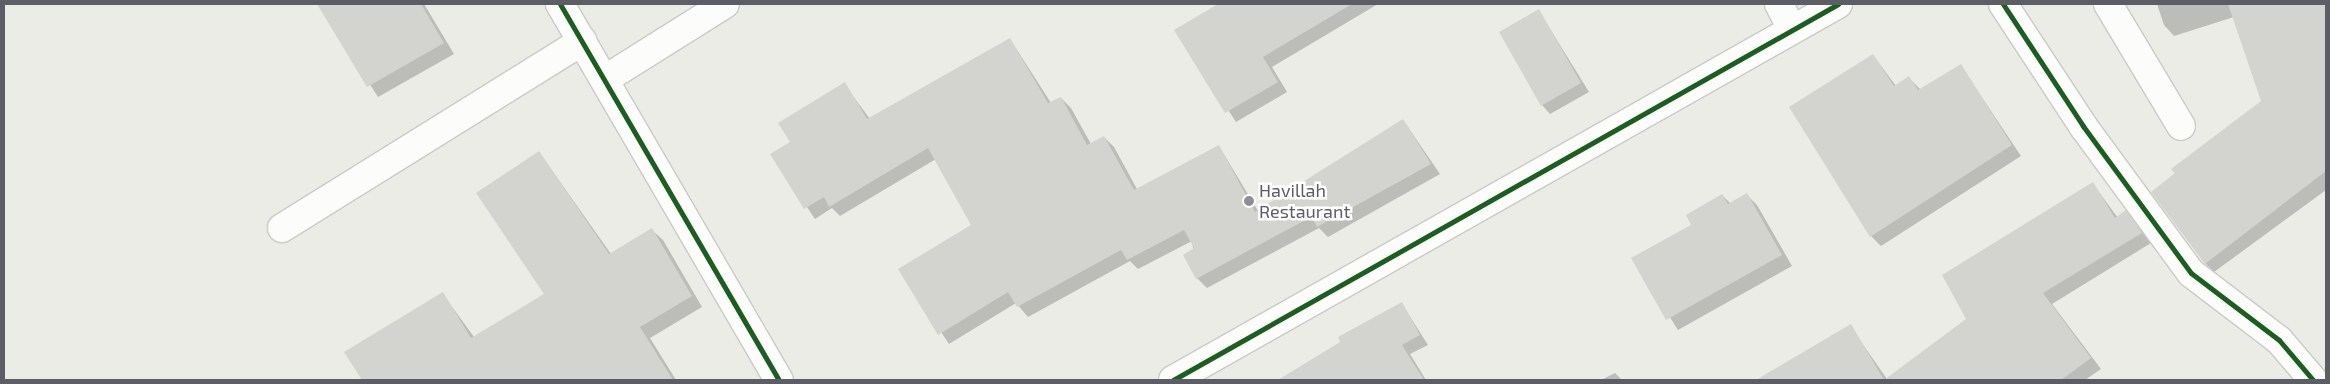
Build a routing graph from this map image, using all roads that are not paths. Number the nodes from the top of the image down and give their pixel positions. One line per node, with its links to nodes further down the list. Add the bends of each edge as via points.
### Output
1 (560, 4): 8 (street)
2 (725, 4): 9 (street)
3 (1780, 4): 7 (street)
4 (1838, 4): 7 (street)
5 (2003, 4): 14 (street, via 2083,126 2191,273 2279,340)
6 (2108, 4): 10 (street)
7 (1792, 29): 13 (street)
8 (582, 40): 9 (street); 11 (street)
9 (607, 78): 12 (street)
10 (2181, 126)
11 (282, 228)
12 (779, 380)
13 (1173, 380)
14 (2314, 380)

